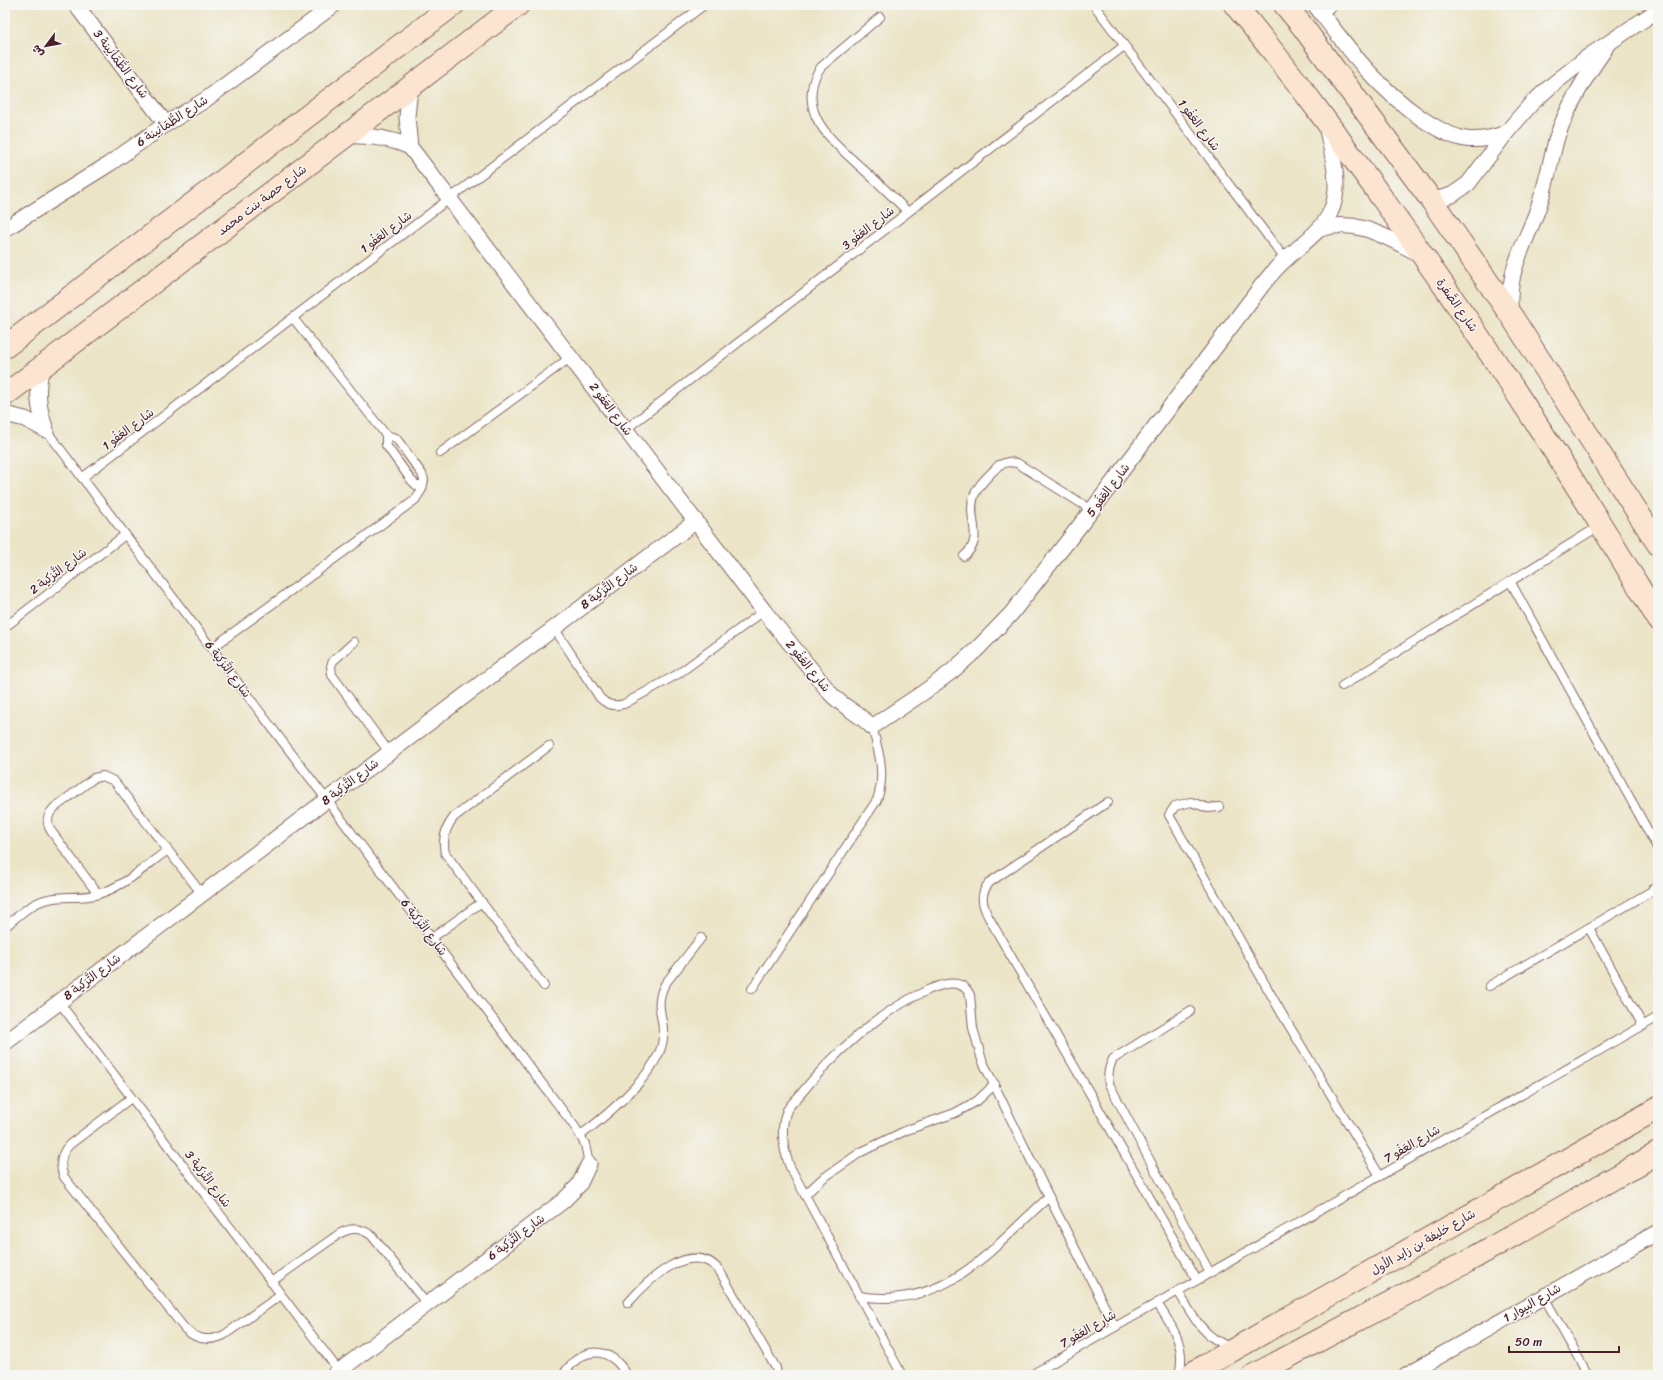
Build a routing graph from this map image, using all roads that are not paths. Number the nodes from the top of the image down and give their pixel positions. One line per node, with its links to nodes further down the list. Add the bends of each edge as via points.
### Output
1 (76, 5): 16 (street, شارع الطُّمَأنِينة 3)
2 (334, 5): 16 (street, شارع الطُّمَأنِينة 6, via 205,100)
3 (453, 5): 29 (street)
4 (518, 5): 14 (street, شارع حصة بنت محمد)
5 (704, 5): 20 (lane, شارع العَفُو 1)
6 (1094, 5): 13 (lane, شارع العَفُو 1)
7 (1235, 5): 15 (street, شارع الصَّفرة, via 1270,46)
8 (1285, 5): 21 (street)
9 (1323, 8): 17 (street, via 1369,74 1425,121 1464,139 1487,139)
10 (1658, 10): 12 (street)
11 (880, 17): 22 (lane, via 817,72 812,88 813,107 823,128 844,152)
12 (1609, 44): 17 (street, via 1552,85); 27 (street, via 1580,86 1564,119 1543,192 1512,273)
13 (1124, 46): 22 (lane, شارع العَفُو 3); 26 (lane, شارع العَفُو 1)
14 (410, 88): 18 (street, شارع حصة بنت محمد); 19 (street, via 407,117)
15 (1325, 120): 24 (street, شارع العَفُو 5, via 1336,188 1332,210); 25 (street, شارع الصَّفرة)
16 (166, 124): 23 (street, شارع الطُّمَأنِينة 6, via 109,164)
17 (1506, 132): 21 (street, via 1468,184 1452,196)
18 (347, 136): 19 (street, via 373,136); 31 (street, شارع حصة بنت محمد)
19 (410, 147): 20 (street, شارع العَفُو 2)
20 (450, 199): 28 (lane, شارع العَفُو 1); 30 (street, شارع العَفُو 2)
21 (1432, 202): 27 (street)
22 (908, 212): 34 (lane, شارع العَفُو 3)
23 (5, 229)
24 (1320, 229): 25 (street, شارع العَفُو 5, via 1340,225 1360,227); 26 (street, شارع العَفُو 5)
25 (1422, 255): 42 (street, شارع الصَّفرة, via 1538,426)
26 (1285, 259): 40 (street, شارع العَفُو 5, via 1249,302)
27 (1512, 317): 44 (street)
28 (293, 318): 36 (lane); 38 (lane, شارع العَفُو 1)
29 (5, 346)
30 (570, 357): 34 (street, شارع العَفُو 2); 37 (lane)
31 (42, 367): 32 (street, شارع حصة بنت محمد); 35 (street, شارع التَّزكية 6, via 38,398)
32 (5, 395)
33 (5, 414): 35 (street, شارع التَّزكية 6, via 25,419)
34 (626, 429): 41 (street, شارع العَفُو 2)
35 (46, 430): 38 (lane, شارع التَّزكية 6)
36 (386, 435): 39 (lane, via 386,444 411,480 416,485); 39 (lane, via 396,438 422,474)
37 (440, 452)
38 (82, 478): 43 (lane, شارع التَّزكية 6)
39 (422, 485): 52 (lane, via 415,500)
40 (1092, 510): 45 (lane, via 1017,463 1003,462 974,493 971,508 975,539 973,546); 54 (street, شارع العَفُو 5, via 1027,595 980,646 951,672)
41 (696, 521): 47 (street, شارع العَفُو 2); 50 (street, شارع التَّزكية 8)
42 (1601, 525): 46 (lane); 48 (street, شارع الصَّفرة)
43 (126, 535): 49 (lane, شارع التَّزكية 2); 52 (lane, شارع التَّزكية 6)
44 (1658, 544)
45 (964, 556)
46 (1510, 581): 53 (lane); 60 (lane)
47 (764, 611): 50 (lane, via 678,674 619,706 609,705 600,698); 54 (street, شارع العَفُو 2, via 831,694)
48 (1658, 619)
49 (5, 627)
50 (554, 628): 56 (street, شارع التَّزكية 8)
51 (354, 642): 56 (lane, via 333,661 332,675)
52 (212, 648): 57 (lane, شارع التَّزكية 6)
53 (1342, 686)
54 (872, 727): 72 (lane, via 882,769 877,800)
55 (549, 746): 65 (lane, via 454,817 446,828 443,841 445,852)
56 (390, 752): 57 (street, شارع التَّزكية 8)
57 (327, 800): 64 (street, شارع التَّزكية 8); 68 (lane, شارع التَّزكية 6)
58 (1108, 802): 89 (lane, via 990,882 984,891 982,902)
59 (1219, 807): 84 (lane, via 1208,808 1191,802 1175,806 1169,815 1282,1014)
60 (1658, 849)
61 (168, 850): 63 (lane, via 119,885); 63 (lane, via 114,781 103,776 94,778 54,808 50,812 48,822 51,831); 64 (lane)
62 (1658, 885): 67 (lane)
63 (98, 894): 66 (lane, via 89,897 50,898 34,904)
64 (202, 894): 73 (street, شارع التَّزكية 8)
65 (482, 902): 68 (lane); 70 (lane)
66 (5, 927)
67 (1589, 928): 71 (lane); 76 (lane)
68 (432, 938): 81 (lane, شارع التَّزكية 6)
69 (702, 938): 81 (lane, via 661,992 659,1008 663,1040 659,1055 623,1100 606,1117)
70 (544, 986)
71 (1489, 986)
72 (752, 989)
73 (59, 1002): 77 (street, شارع التَّزكية 8); 79 (lane, شارع التَّزكية 3)
74 (1190, 1011): 88 (lane, via 1113,1059 1108,1079)
75 (1658, 1017): 76 (lane, شارع العَفُو 7)
76 (1643, 1026): 84 (lane, شارع العَفُو 7)
77 (5, 1043)
78 (995, 1084): 85 (lane, via 976,1101 955,1113 907,1130 861,1152 822,1179); 85 (lane, via 982,1060 977,1044 970,995 965,987 956,983 944,985 909,998 842,1050 788,1109 783,1133 784,1145 790,1167); 86 (lane)
79 (131, 1098): 90 (lane, شارع التَّزكية 3); 92 (lane, via 64,1150 60,1164 64,1177 192,1335 204,1339 224,1335)
80 (1658, 1108): 99 (street, شارع خليفة بن زايد الأول)
81 (581, 1135): 83 (lane, شارع التَّزكية 6)
82 (1658, 1153): 108 (street, via 1468,1261)
83 (589, 1164): 97 (street, شارع التَّزكية 6, via 572,1193)
84 (1380, 1176): 88 (lane, شارع العَفُو 7)
85 (805, 1195): 93 (lane)
86 (1049, 1197): 93 (lane, via 982,1258 948,1283 908,1297 886,1299); 98 (lane)
87 (1658, 1232): 94 (street, شارع البِيوار 1)
88 (1210, 1273): 89 (lane, شارع العَفُو 7)
89 (1197, 1280): 91 (lane, شارع العَفُو 7)
90 (271, 1282): 92 (lane, شارع التَّزكية 3); 97 (lane, via 339,1234 356,1228 372,1236)
91 (1178, 1291): 96 (lane, شارع العَفُو 7); 99 (lane, via 1204,1331 1219,1342)
92 (281, 1295): 100 (lane, شارع التَّزكية 3)
93 (859, 1296): 104 (lane)
94 (1544, 1297): 109 (street, شارع البِيوار 1); 110 (lane)
95 (628, 1303): 103 (lane, via 664,1269 684,1261 707,1261 719,1270 776,1368)
96 (1157, 1303): 98 (lane, شارع العَفُو 7); 106 (lane, via 1178,1336 1182,1355)
97 (427, 1304): 100 (street, شارع التَّزكية 6)
98 (1115, 1327): 105 (lane, شارع العَفُو 7)
99 (1236, 1348): 107 (street, شارع خليفة بن زايد الأول)
100 (336, 1373)
101 (563, 1375): 102 (lane, via 573,1361 594,1352 614,1359)
102 (627, 1375)
103 (777, 1375)
104 (902, 1375)
105 (1031, 1375)
106 (1178, 1375)
107 (1189, 1375)
108 (1254, 1375)
109 (1406, 1375)
110 (1588, 1375)

